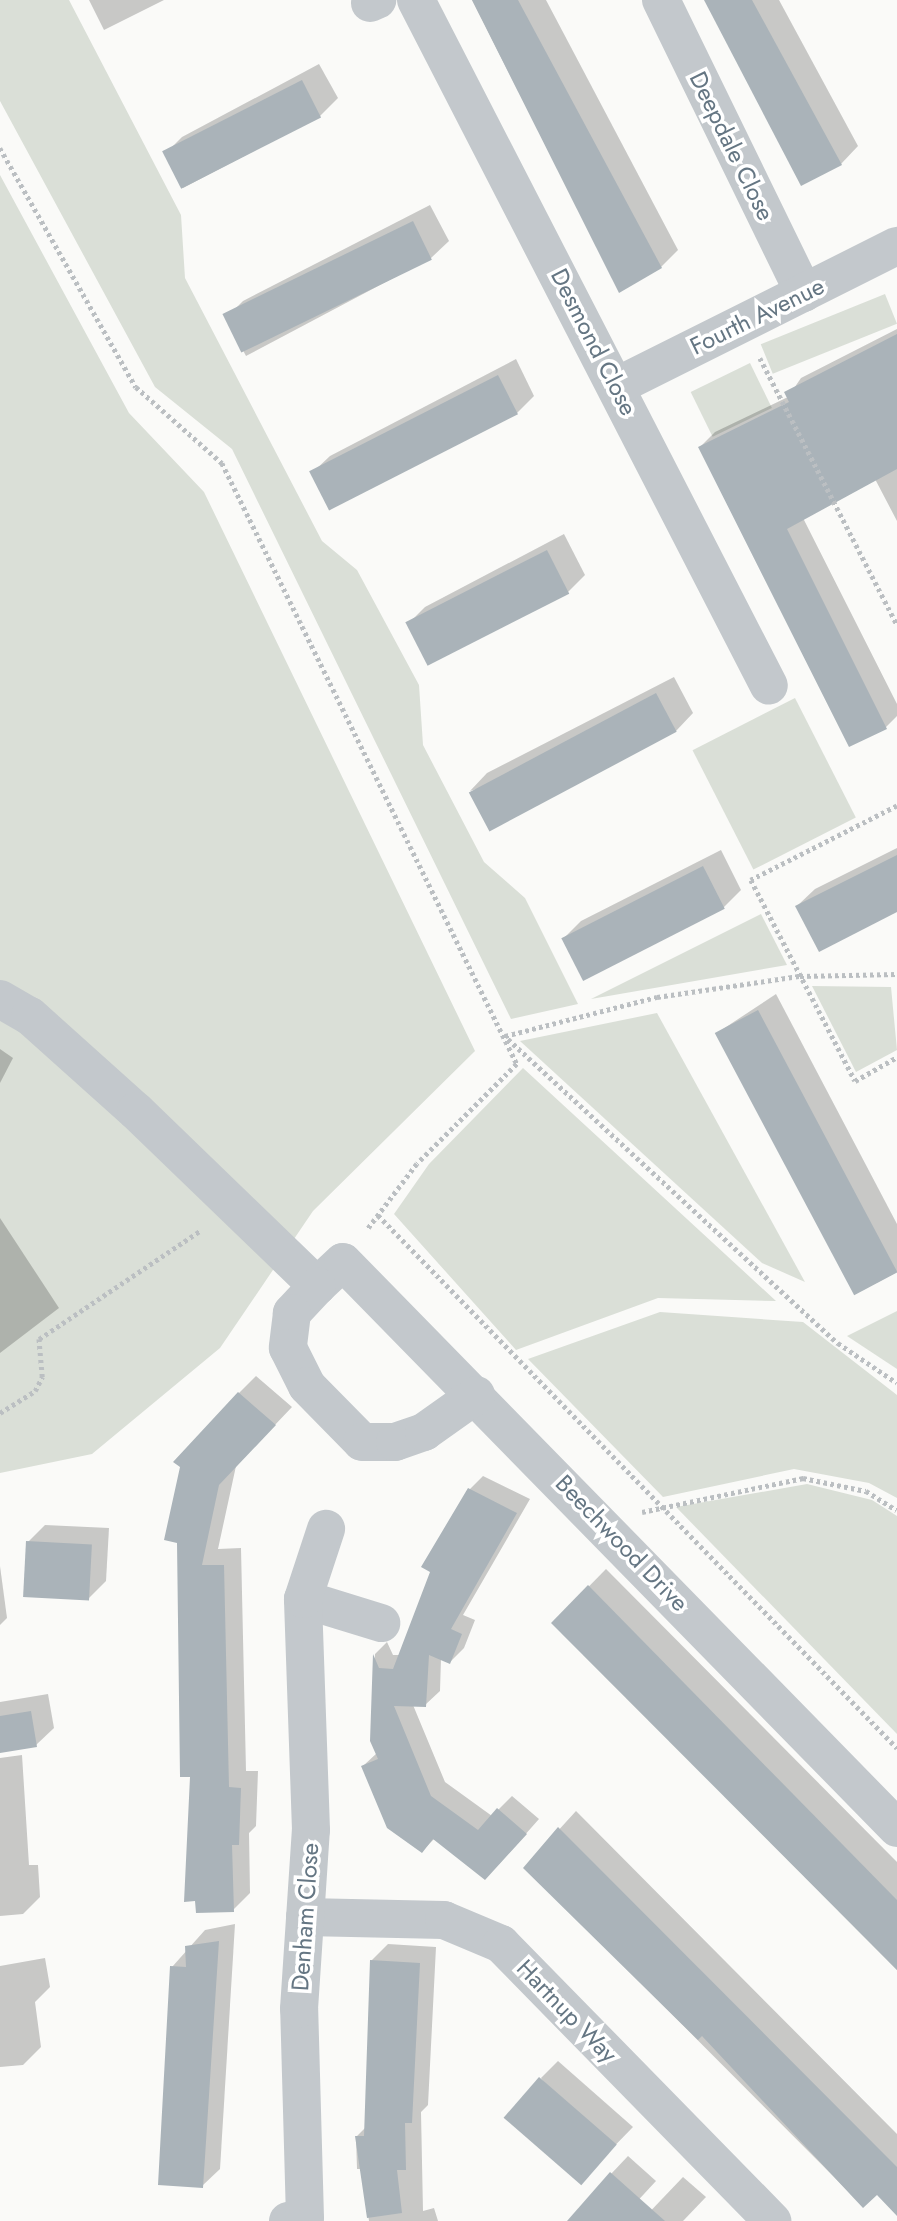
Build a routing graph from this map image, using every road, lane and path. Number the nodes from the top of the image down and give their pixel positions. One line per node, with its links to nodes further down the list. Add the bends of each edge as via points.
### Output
1 (415, 0): 7 (street, Desmond Close)
2 (661, 0): 5 (street, Deepdale Close)
3 (0, 148): 15 (path, via 136,387 222,463)
4 (897, 246): 5 (street, Fourth Avenue)
5 (804, 293): 6 (street, Fourth Avenue)
6 (743, 323): 7 (street, Fourth Avenue); 8 (path)
7 (617, 386): 9 (street, Desmond Close)
8 (897, 625)
9 (769, 686)
10 (897, 806): 12 (path, via 751,880)
11 (895, 975): 12 (path); 13 (path)
12 (800, 976): 15 (path, via 657,996); 16 (path, via 855,1081)
13 (897, 982)
14 (0, 999): 17 (street, Beechwood Drive, via 49,1034)
15 (505, 1036): 18 (path, via 517,1064 417,1164); 20 (path, via 838,1343)
16 (897, 1057)
17 (236, 1207): 19 (street, Beechwood Drive); 22 (path, via 39,1339 42,1377 35,1391)
18 (379, 1215): 19 (path); 23 (path)
19 (317, 1269): 21 (street, Beechwood Drive); 21 (street, via 292,1313 288,1348 307,1387 362,1442 395,1442 424,1432)
20 (897, 1383)
21 (476, 1395): 25 (street, Beechwood Drive)
22 (0, 1413)
23 (660, 1505): 24 (path, via 803,1478 866,1491); 25 (path); 29 (path)
24 (897, 1510)
25 (605, 1524): 30 (street, Beechwood Drive)
26 (326, 1529): 27 (street, Denham Close)
27 (303, 1599): 28 (street); 31 (street, Denham Close, via 311,1830)
28 (381, 1623)
29 (897, 1748)
30 (897, 1828)
31 (305, 1917): 32 (street, Denham Close, via 299,2009); 33 (street, Hartnup Way, via 444,1920 501,1944)
32 (300, 2220)
33 (772, 2221)

